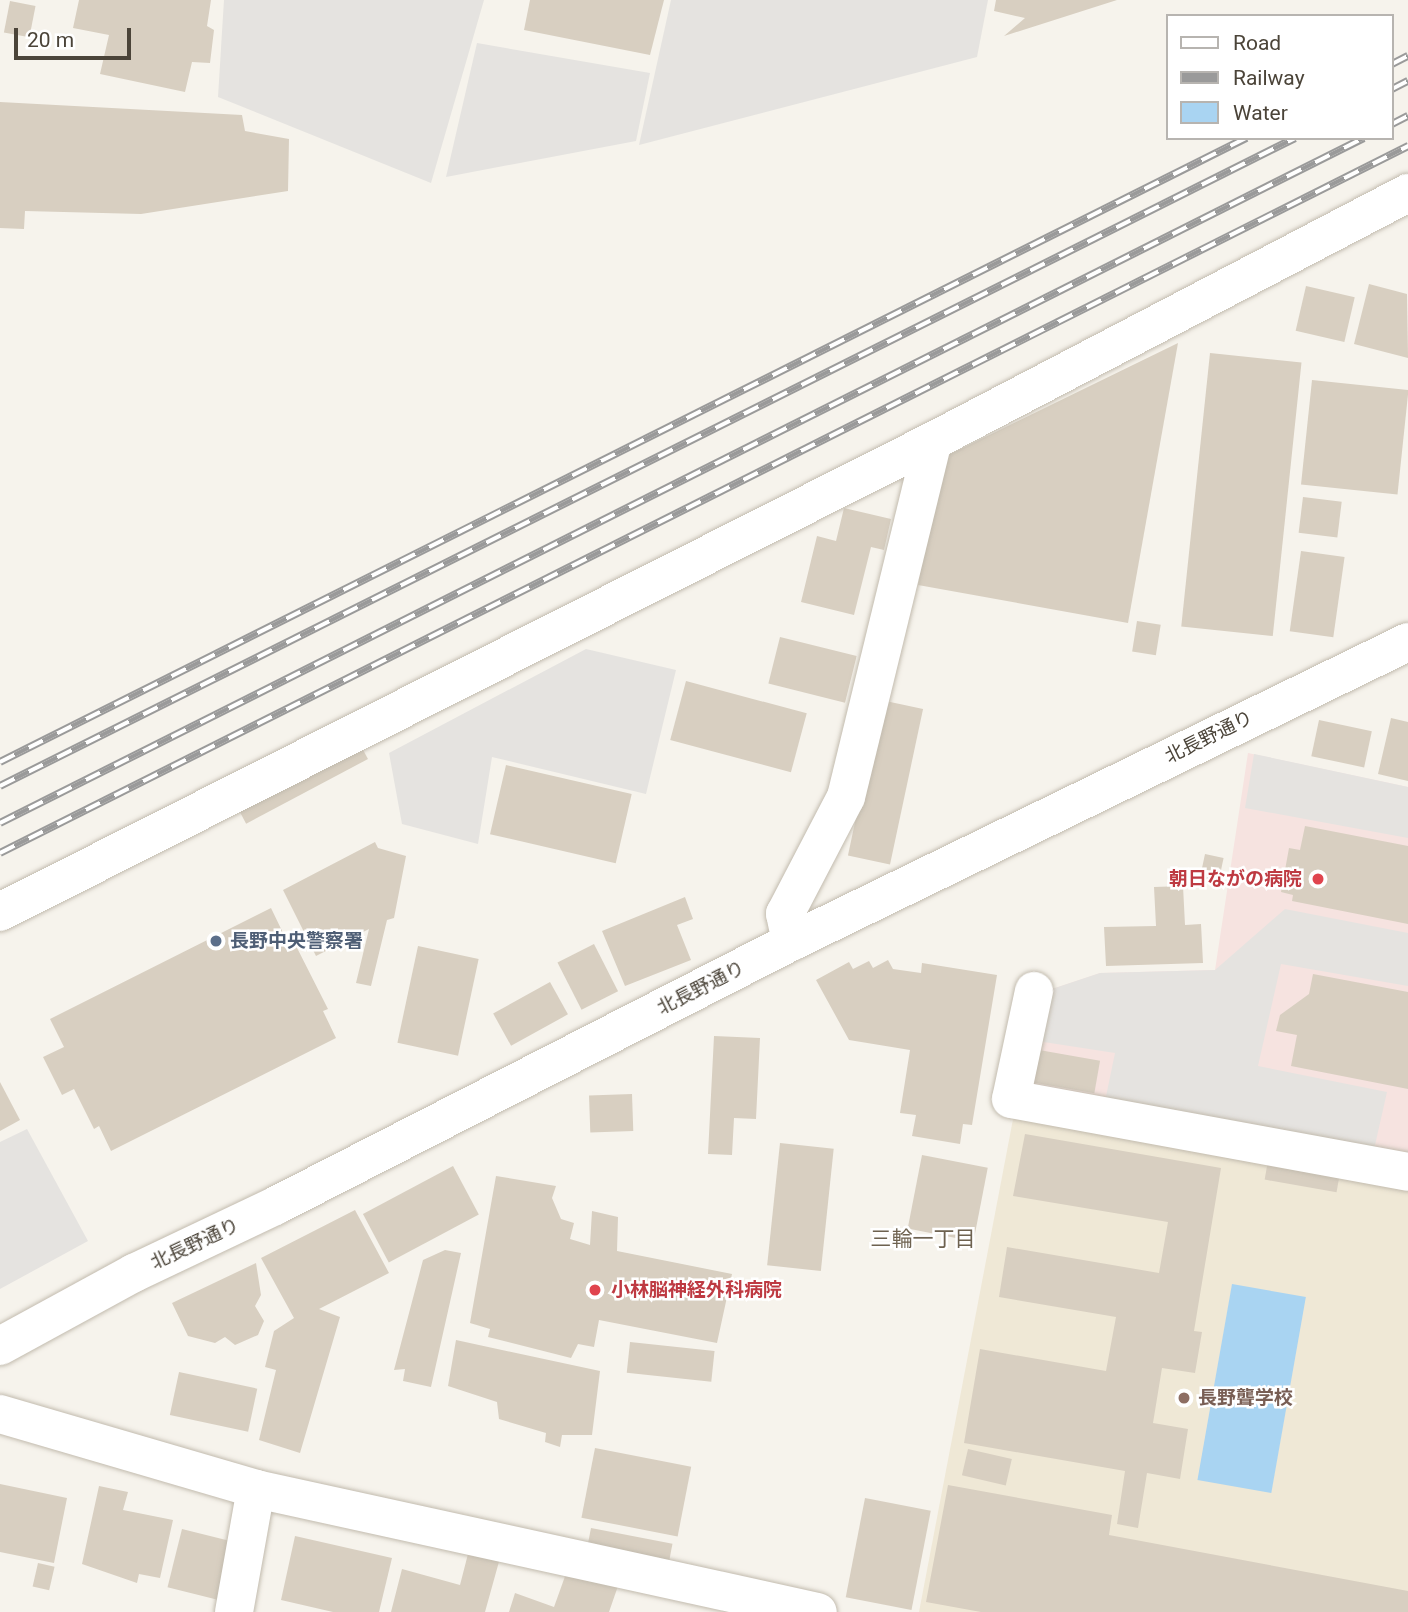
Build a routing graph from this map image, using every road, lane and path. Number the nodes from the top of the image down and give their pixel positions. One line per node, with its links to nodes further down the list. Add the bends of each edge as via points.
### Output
1 (1408, 193): 2 (street)
2 (933, 441): 4 (street); 5 (street, via 846,797 785,914)
3 (1408, 642): 5 (street, 北長野通り)
4 (0, 912)
5 (791, 942): 8 (street, 北長野通り, via 275,1206 134,1273)
6 (1034, 990): 7 (street, via 1011,1099)
7 (1408, 1172)
8 (0, 1346)
9 (0, 1413): 10 (street)
10 (257, 1489): 11 (street); 12 (street)
11 (234, 1612)
12 (818, 1612)

